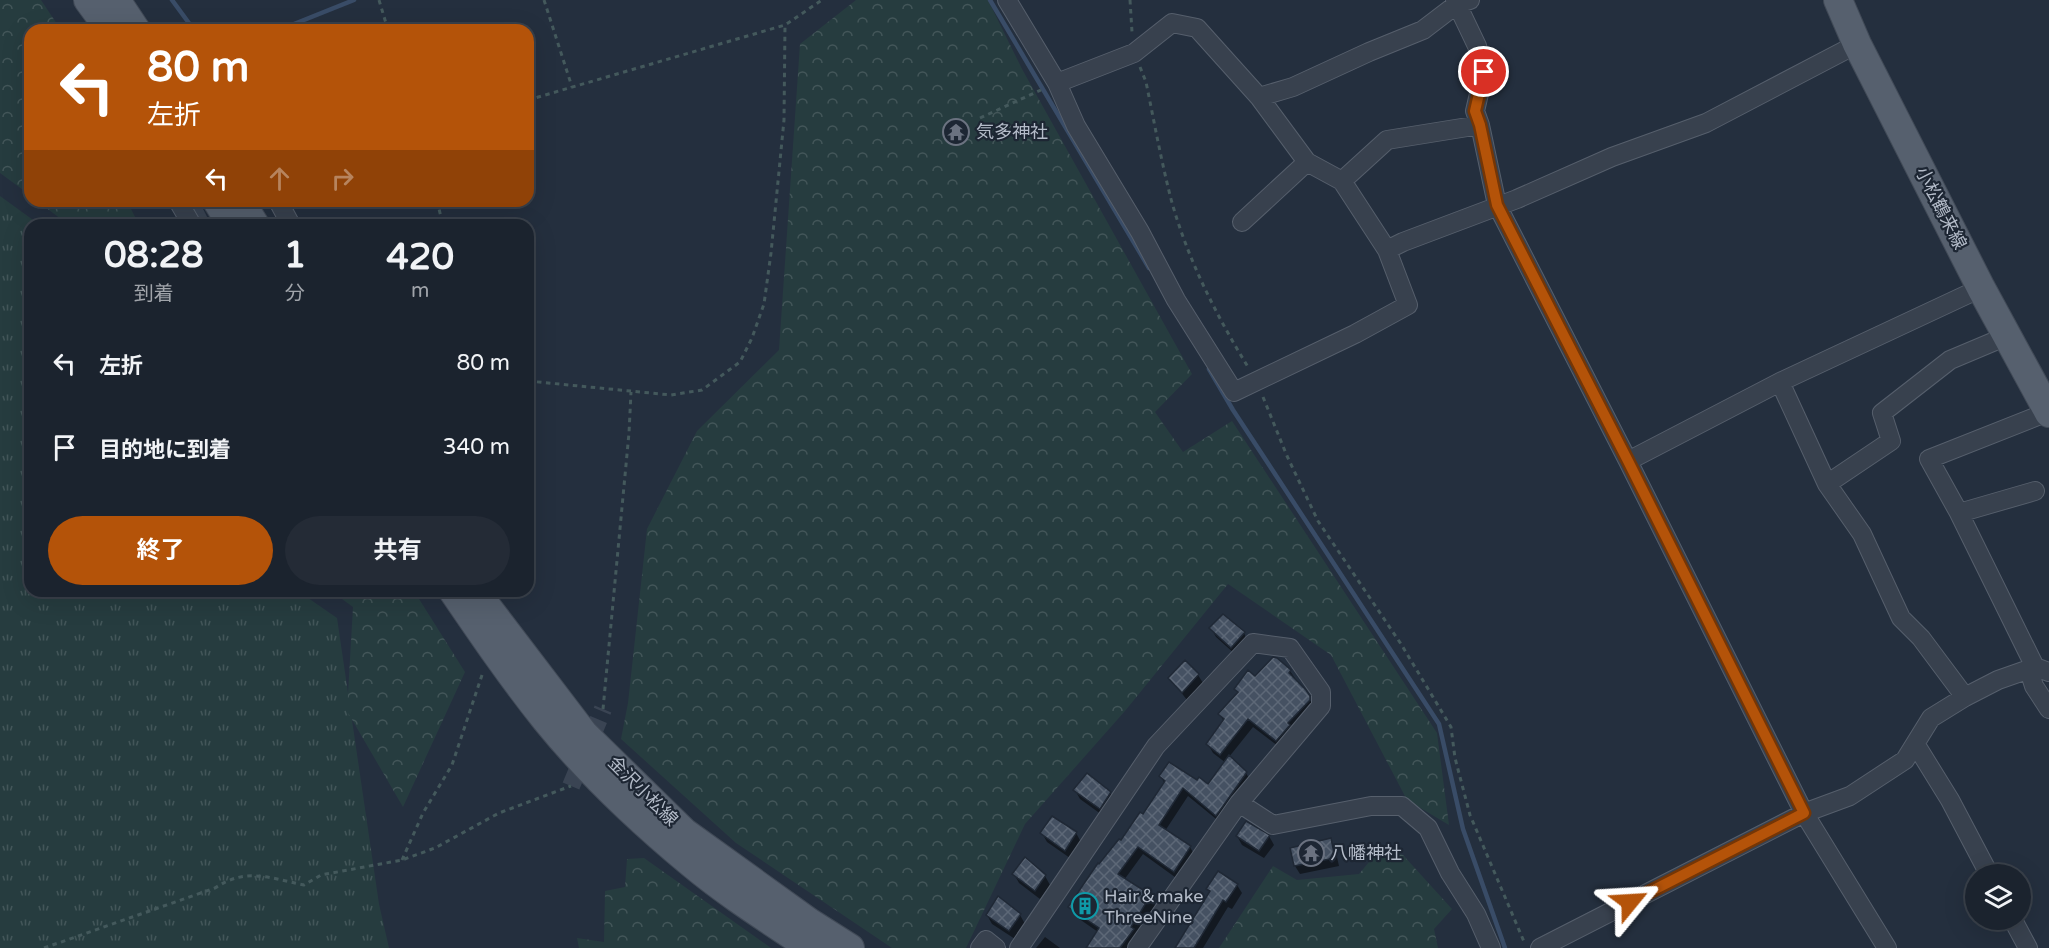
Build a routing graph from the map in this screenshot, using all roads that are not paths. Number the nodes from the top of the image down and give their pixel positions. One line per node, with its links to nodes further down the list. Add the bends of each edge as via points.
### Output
1 (88, 0): 6 (main road)
2 (116, 0): 7 (main road)
3 (1007, 0): 9 (street)
4 (1838, 0): 8 (main road, 小松鶴来線)
5 (1460, 1): 10 (street, via 1423,30 1293,87); 11 (street, via 1484,72 1475,111)
6 (106, 24)
7 (132, 24)
8 (1857, 44): 14 (street, via 1706,123); 17 (main road, 小松鶴来線)
9 (1057, 83): 10 (street, via 1134,53 1172,23 1197,28); 16 (street, via 1076,126 1234,392 1408,305)
10 (1259, 97): 12 (street)
11 (1480, 125): 13 (street, via 1386,140); 14 (street)
12 (1307, 162): 13 (street); 15 (street)
13 (1342, 182): 16 (street)
14 (1497, 205): 16 (street); 21 (street)
15 (1242, 222)
16 (1387, 250)
17 (1981, 288): 18 (main road, 小松鶴来線); 19 (street)
18 (2007, 336): 20 (main road, 小松鶴来線); 22 (street, via 1950,360 1882,413 1891,441)
19 (1780, 382): 21 (street); 22 (street)
20 (2049, 412): 24 (street, via 1929,459)
21 (1628, 461): 32 (street)
22 (1827, 484): 28 (street, via 1862,534 1901,618)
23 (2035, 491): 24 (street)
24 (1959, 513): 27 (street)
25 (457, 597): 35 (main road, 金沢小松線, via 548,722 640,819 694,866)
26 (481, 597): 36 (main road, 金沢小松線, via 585,734 684,832)
27 (2038, 670): 28 (street, via 1998,680); 29 (street, via 2034,686)
28 (1965, 697): 30 (street, via 1931,718)
29 (2049, 709)
30 (1916, 745): 32 (street, via 1905,760 1850,796); 33 (street)
31 (1239, 802): 39 (street, via 1321,706 1321,692 1290,648 1253,643 1156,746); 40 (street); 41 (street, via 1273,825 1371,806 1402,806 1428,828)
32 (1804, 813): 42 (street); 43 (street)
33 (1984, 864)
34 (2018, 930): 44 (street)
35 (811, 948)
36 (850, 948)
37 (980, 948): 38 (street, via 986,940)
38 (996, 948)
39 (1019, 948)
40 (1137, 948)
41 (1491, 948)
42 (1540, 948)
43 (1887, 948)
44 (2028, 948)

